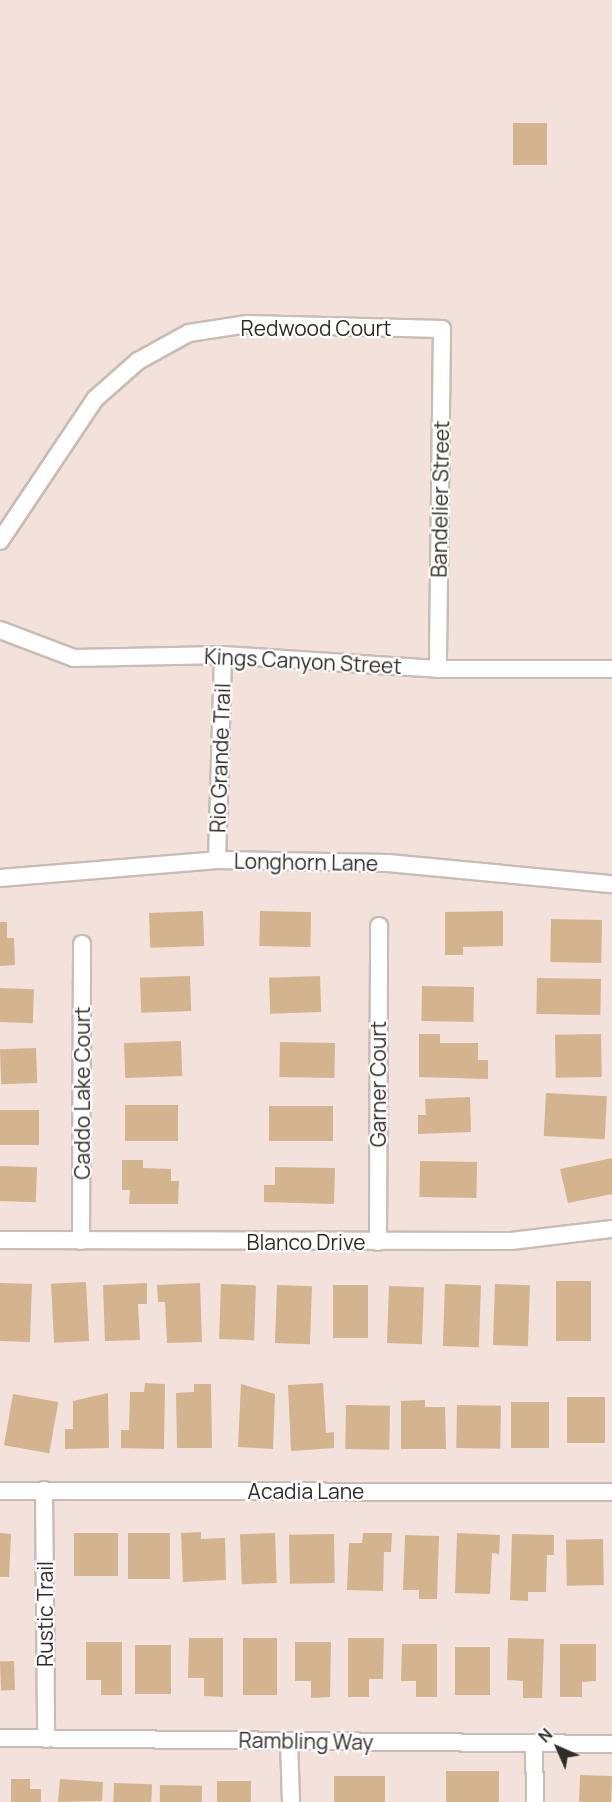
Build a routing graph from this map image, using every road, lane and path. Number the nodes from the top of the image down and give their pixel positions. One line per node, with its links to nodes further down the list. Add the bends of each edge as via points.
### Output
1 (442, 329): 2 (street, Redwood Court, via 247,324 189,333 138,362 95,399); 5 (street, Bandelier Street)
2 (0, 541)
3 (0, 630): 4 (street, Kings Canyon Street, via 74,658)
4 (223, 655): 5 (street, Kings Canyon Street); 7 (street, Rio Grande Trail)
5 (438, 669): 6 (street, Kings Canyon Street)
6 (612, 669)
7 (217, 860): 8 (street, Longhorn Lane); 9 (street, Longhorn Lane, via 388,863)
8 (0, 878)
9 (612, 884)
10 (379, 926): 15 (street, Garner Court)
11 (82, 944): 14 (street, Caddo Lake Court)
12 (612, 1229): 15 (street, Blanco Drive, via 536,1239)
13 (0, 1240): 14 (street, Blanco Drive)
14 (81, 1241): 15 (street, Blanco Drive)
15 (378, 1242)
16 (44, 1490): 17 (street, Acadia Lane); 18 (street, Acadia Lane); 20 (street, Rustic Trail)
17 (0, 1491)
18 (612, 1492)
19 (0, 1738): 20 (street, Rambling Way)
20 (46, 1738): 21 (street, Rambling Way)
21 (289, 1741): 22 (street, Rambling Way); 24 (street)
22 (534, 1743): 23 (street, Rambling Way); 25 (street)
23 (612, 1744)
24 (291, 1802)
25 (535, 1802)

